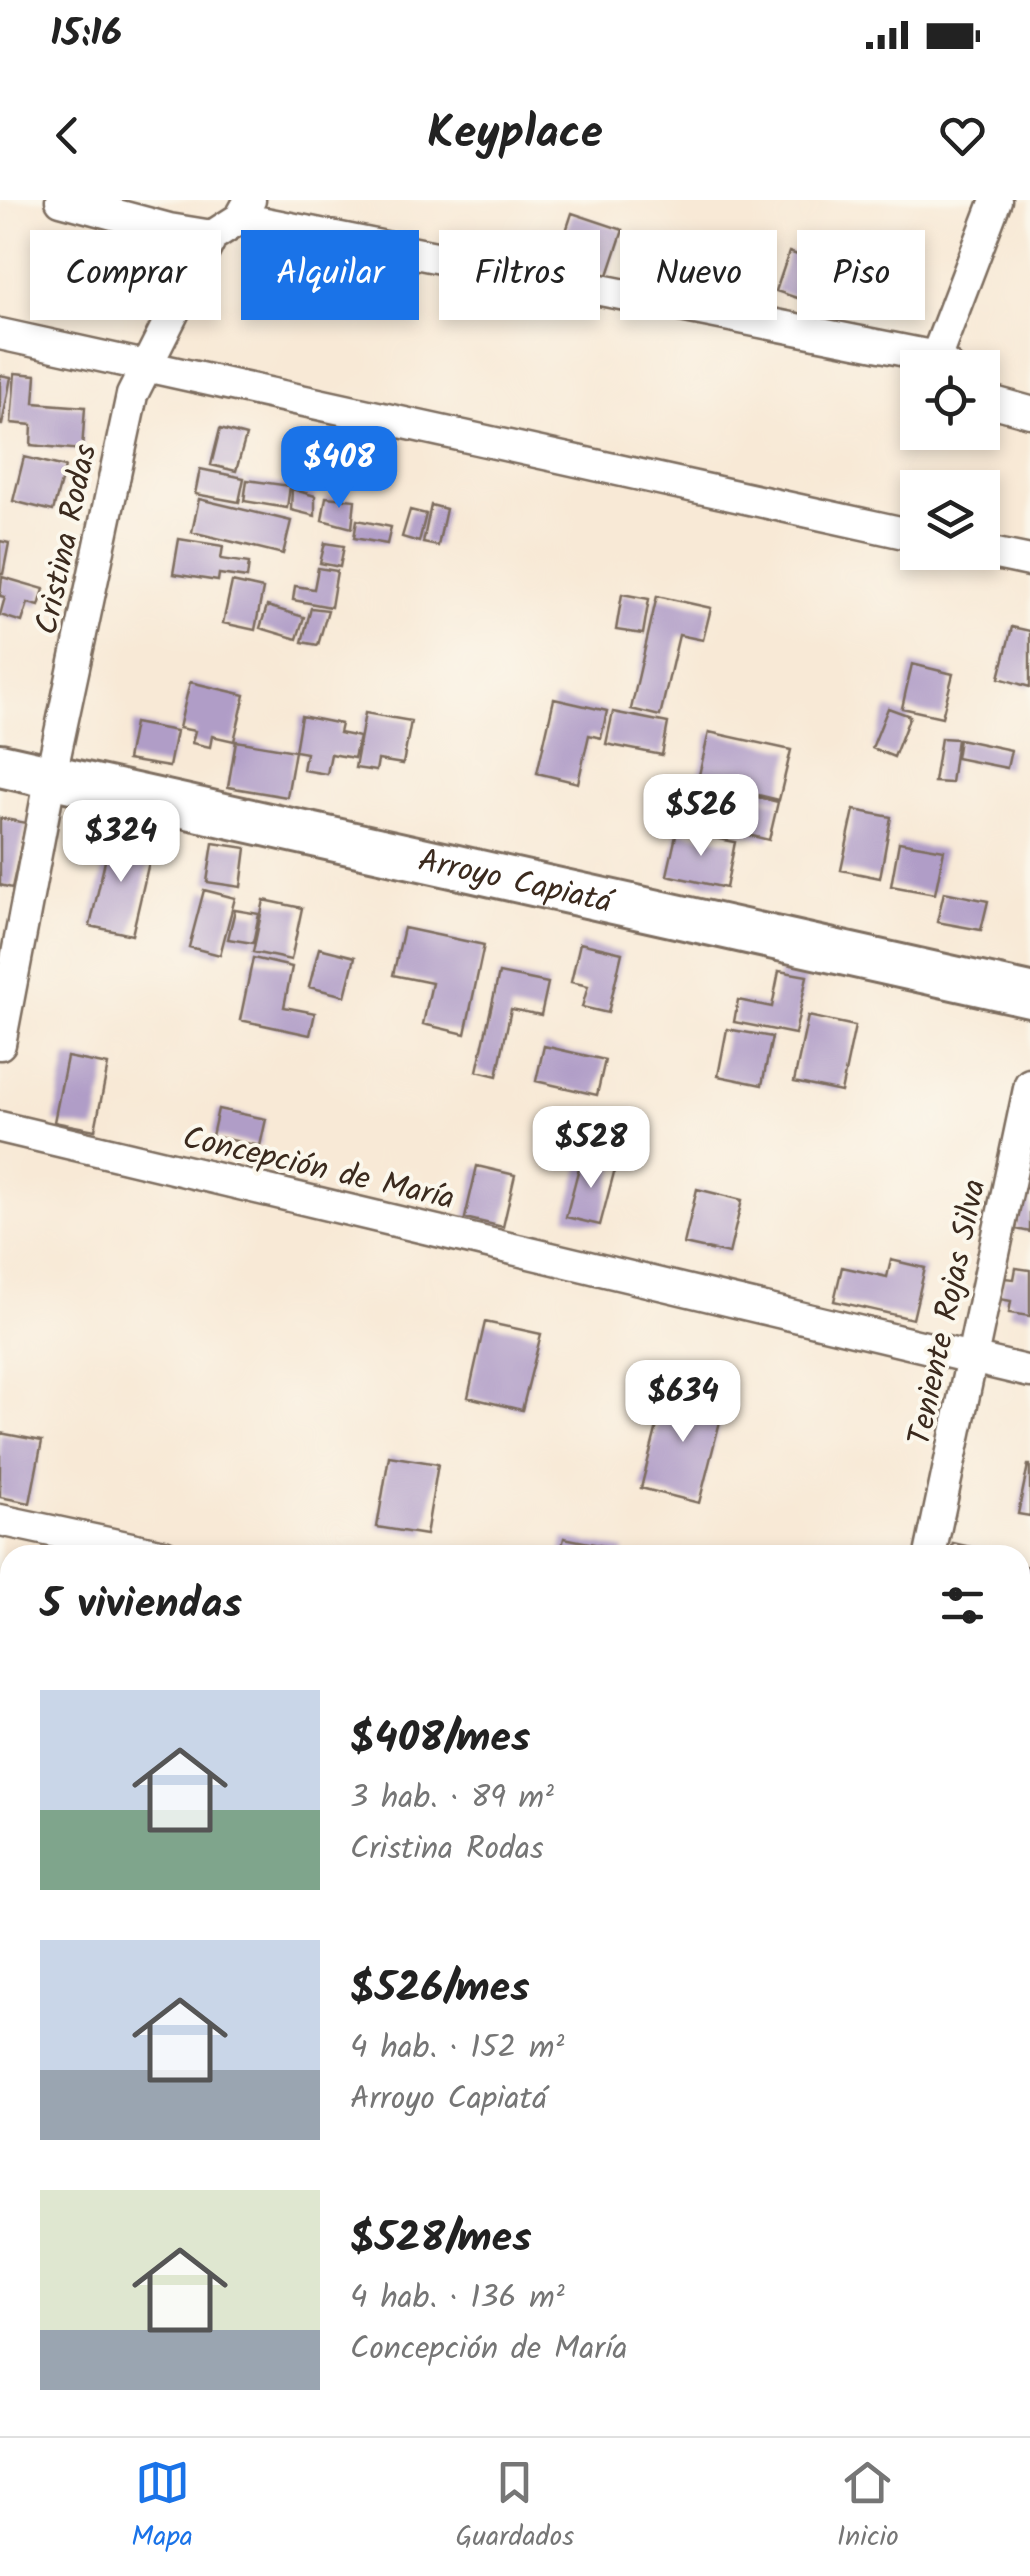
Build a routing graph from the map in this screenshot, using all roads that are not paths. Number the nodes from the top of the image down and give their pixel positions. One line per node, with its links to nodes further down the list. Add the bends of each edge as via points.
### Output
1 (61, 200): 4 (street)
2 (996, 200): 8 (street)
3 (245, 209): 5 (street, Cristina Rodas); 9 (street)
4 (175, 230)
5 (219, 230)
6 (168, 320): 10 (street, Cristina Rodas)
7 (0, 334): 10 (street)
8 (947, 350)
9 (900, 353)
10 (144, 366): 13 (street); 17 (street, Cristina Rodas, via 132,395)
11 (1000, 404): 12 (street)
12 (1030, 412)
13 (900, 532)
14 (1000, 555): 15 (street)
15 (1030, 561)
16 (0, 764): 17 (street, Arroyo Capiatá)
17 (51, 775): 18 (street, Arroyo Capiatá); 19 (street, Cristina Rodas)
18 (1030, 995)
19 (0, 1044)
20 (1030, 1084): 22 (street, Teniente Rojas Silva)
21 (0, 1127): 22 (street, Concepción de María)
22 (971, 1359): 23 (street, Concepción de María); 26 (street, Teniente Rojas Silva)
23 (1030, 1372)
24 (0, 1520): 25 (street)
25 (117, 1545)
26 (932, 1545)

